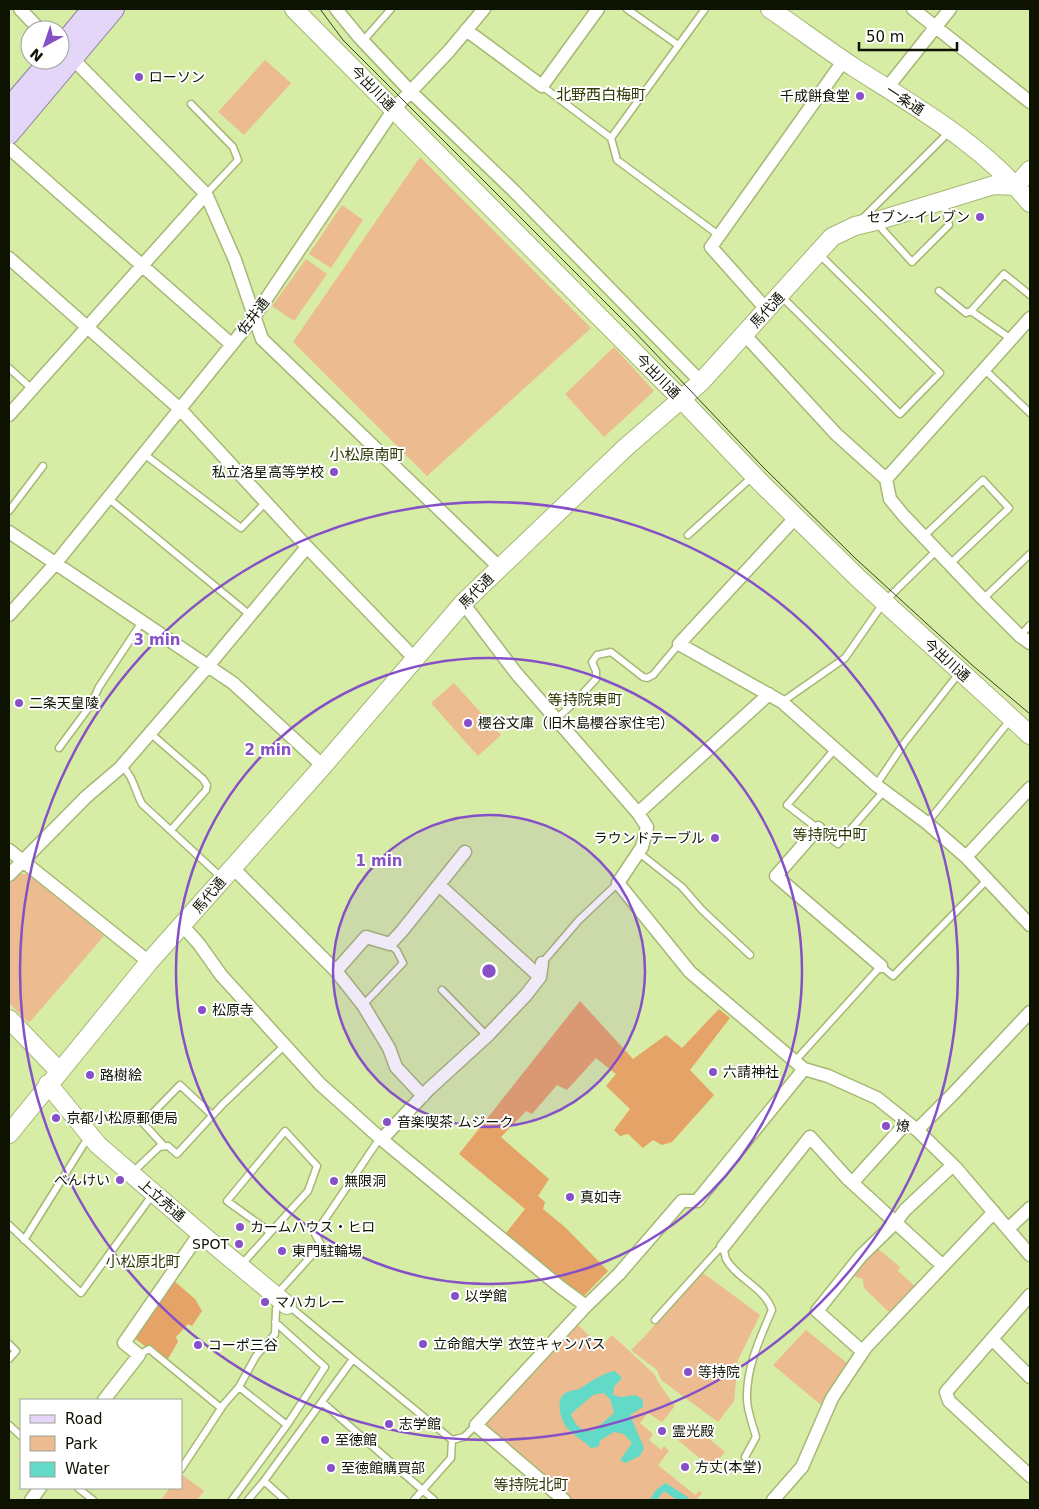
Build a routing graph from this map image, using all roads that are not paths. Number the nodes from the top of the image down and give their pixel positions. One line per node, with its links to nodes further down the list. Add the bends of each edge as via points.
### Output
1 (20, 9): 14 (street)
2 (92, 9): 19 (main road)
3 (114, 9): 20 (main road)
4 (294, 9): 31 (street, 今出川通)
5 (336, 9): 17 (street)
6 (391, 9): 17 (lane)
7 (484, 9): 16 (street, 佐井通)
8 (598, 9): 25 (street)
9 (627, 9): 18 (lane)
10 (705, 9): 18 (lane)
11 (770, 9): 22 (street, 一条通)
12 (913, 9): 15 (street)
13 (950, 9): 15 (street)
14 (30, 20)
15 (936, 27): 26 (street); 28 (street)
16 (466, 30): 25 (street); 27 (street, 佐井通)
17 (362, 41): 27 (street)
18 (678, 45): 34 (lane)
19 (70, 46)
20 (70, 49)
21 (70, 57): 38 (street)
22 (844, 60): 26 (street, 一条通); 43 (street)
23 (41, 70): 30 (main road)
24 (54, 70): 33 (main road)
25 (542, 86): 34 (lane)
26 (887, 88): 32 (street, 一条通)
27 (411, 92): 31 (street, 佐井通); 60 (street, via 514,191)
28 (1030, 102)
29 (191, 104): 38 (lane, via 233,147 238,160)
30 (9, 108)
31 (394, 109): 52 (street, 佐井通); 62 (street, 今出川通)
32 (950, 131): 37 (street, 一条通); 42 (lane)
33 (9, 134)
34 (611, 138): 43 (lane, via 617,160)
35 (9, 148): 46 (street)
36 (1030, 170): 37 (street)
37 (1016, 186): 39 (street, 馬代通, via 994,185); 40 (street, 一条通)
38 (206, 194): 46 (street); 52 (street, via 235,260)
39 (944, 201): 41 (street, 馬代通); 41 (lane, via 949,225 912,262 882,229)
40 (1030, 203)
41 (880, 220): 42 (street, 馬代通)
42 (855, 226): 44 (street, 馬代通, via 832,237)
43 (720, 236): 50 (street, via 711,247)
44 (818, 253): 48 (street, 馬代通); 48 (lane, via 940,373 900,414)
45 (9, 258): 54 (street)
46 (142, 266): 54 (street); 57 (street)
47 (939, 291): 51 (lane, via 966,312)
48 (780, 295): 50 (street, 馬代通)
49 (1030, 295): 51 (lane, via 1004,274)
50 (767, 310): 55 (street, 馬代通)
51 (971, 311): 56 (lane)
52 (254, 317): 57 (street, 佐井通); 82 (street, via 262,339)
53 (1030, 318): 56 (street)
54 (87, 327): 61 (street); 63 (street)
55 (744, 334): 60 (street, 馬代通); 69 (street, via 836,434)
56 (1012, 339): 59 (street)
57 (231, 344): 63 (street, 佐井通)
58 (9, 368): 61 (lane)
59 (984, 369): 64 (lane); 69 (street)
60 (701, 382): 62 (street, 馬代通)
61 (32, 388): 65 (street)
62 (682, 400): 68 (street, 今出川通); 82 (street, 馬代通, via 625,448)
63 (180, 409): 66 (street, 佐井通); 71 (street)
64 (1030, 413)
65 (9, 415)
66 (144, 454): 70 (street, 佐井通); 71 (lane, via 241,528)
67 (43, 466): 72 (lane)
68 (754, 475): 73 (street, 今出川通); 75 (lane)
69 (886, 479): 76 (street, via 890,499)
70 (108, 498): 81 (street, 佐井通); 87 (lane)
71 (266, 502): 77 (street)
72 (9, 511)
73 (796, 516): 84 (street, 今出川通); 91 (street)
74 (9, 532): 81 (street)
75 (688, 535)
76 (924, 536): 78 (street); 80 (lane, via 983,480 1009,508)
77 (307, 547): 87 (street); 92 (street)
78 (937, 550): 80 (street); 84 (lane)
79 (1030, 554): 83 (lane)
80 (950, 563): 83 (street)
81 (55, 564): 86 (street, 佐井通); 88 (street)
82 (499, 567): 85 (street, 馬代通)
83 (983, 598): 90 (street)
84 (884, 602): 94 (street, 今出川通); 96 (lane, via 845,658)
85 (462, 603): 92 (street, 馬代通); 98 (street)
86 (9, 615)
87 (250, 616): 93 (street)
88 (142, 622): 93 (street); 101 (lane, via 90,706)
89 (1030, 625): 90 (lane)
90 (1025, 639)
91 (679, 644): 95 (street); 98 (lane, via 653,676 647,678 610,652 597,655 592,662 596,679)
92 (415, 658): 104 (street, 馬代通)
93 (208, 666): 99 (street); 104 (street, via 233,683)
94 (960, 672): 97 (street, 今出川通); 105 (lane, via 905,742)
95 (769, 694): 96 (street); 107 (street)
96 (782, 702): 102 (street)
97 (1011, 718): 100 (street, 今出川通); 108 (lane)
98 (556, 719): 107 (street)
99 (150, 733): 103 (street); 110 (lane, via 206,785 206,790)
100 (1030, 735)
101 (59, 748)
102 (835, 749): 105 (street); 109 (lane, via 787,805)
103 (122, 766): 110 (lane, via 129,773 142,804); 115 (street, via 86,797)
104 (323, 766): 116 (street, 馬代通)
105 (880, 788): 108 (street); 109 (lane, via 838,844)
106 (1030, 788): 114 (street)
107 (638, 813): 113 (street, via 647,827)
108 (927, 824): 114 (street)
109 (818, 828): 127 (street, via 776,876)
110 (171, 830): 116 (lane)
111 (9, 850): 115 (street)
112 (466, 852): 120 (street)
113 (638, 852): 119 (street); 124 (lane, via 682,887)
114 (966, 857): 118 (street)
115 (23, 861): 117 (street); 125 (street)
116 (228, 873): 122 (street, 馬代通); 128 (street)
117 (9, 875)
118 (987, 880): 121 (street); 127 (lane, via 893,976)
119 (618, 883): 126 (lane); 136 (street, via 690,972)
120 (439, 885): 123 (street); 129 (street)
121 (1030, 925)
122 (182, 926): 125 (street, 馬代通); 135 (street)
123 (390, 944): 128 (street, via 366,937); 131 (lane, via 403,963)
124 (750, 954)
125 (149, 962): 137 (street, 馬代通)
126 (542, 963): 129 (street)
127 (881, 966): 136 (lane)
128 (336, 971): 131 (street)
129 (540, 977): 134 (street)
130 (442, 990): 134 (lane)
131 (363, 1005): 138 (street, via 389,1048 396,1067)
132 (1030, 1012): 140 (street, via 953,1094)
133 (9, 1019): 137 (street, 上立売通)
134 (486, 1036): 138 (street)
135 (284, 1046): 139 (lane); 143 (street, via 320,1084)
136 (800, 1065): 140 (street, via 877,1098); 163 (street, via 697,1201 682,1201 619,1274)
137 (54, 1077): 141 (street, 馬代通); 142 (street, 上立売通)
138 (423, 1096): 143 (street)
139 (212, 1116): 144 (lane, via 176,1154); 144 (lane, via 180,1085 142,1123)
140 (912, 1126): 145 (street); 147 (street)
141 (10, 1129)
142 (90, 1134): 146 (street, 上立売通); 156 (lane)
143 (381, 1139): 162 (lane, via 315,1234 321,1245); 163 (street)
144 (164, 1146): 146 (lane, via 159,1147)
145 (953, 1165): 150 (street); 151 (street)
146 (132, 1174): 148 (street, 上立売通)
147 (853, 1182): 151 (street); 157 (street, via 810,1137)
148 (154, 1194): 155 (street, 上立売通); 156 (lane, via 81,1293)
149 (1030, 1208): 153 (street)
150 (994, 1212): 153 (street); 160 (street)
151 (896, 1222): 160 (street); 168 (street, via 861,1256 817,1311)
152 (9, 1225): 156 (lane)
153 (1008, 1229): 158 (street)
154 (270, 1232): 154 (lane, via 227,1201 285,1131 317,1166 308,1191); 159 (lane)
155 (200, 1233): 159 (street, 上立売通); 169 (street, via 124,1343)
156 (24, 1240)
157 (723, 1247): 164 (lane); 182 (lane, via 734,1269 769,1302 772,1310 756,1348 748,1379 747,1401 756,1437)
158 (1030, 1255)
159 (240, 1266): 162 (street, 上立売通)
160 (943, 1266): 168 (street)
161 (1030, 1295): 166 (street)
162 (281, 1299): 165 (lane); 171 (lane)
163 (586, 1306): 179 (street)
164 (655, 1320)
165 (275, 1322): 173 (lane, via 275,1334 256,1356); 178 (lane, via 325,1367)
166 (993, 1340): 172 (street); 184 (street, via 946,1392 949,1401)
167 (9, 1344): 170 (lane, via 16,1351)
168 (863, 1352): 197 (street, via 832,1398 802,1467)
169 (139, 1355): 174 (street); 176 (lane, via 149,1349)
170 (9, 1359)
171 (353, 1359): 175 (lane); 181 (lane)
172 (1030, 1377)
173 (239, 1387): 176 (lane); 178 (lane)
174 (105, 1399)
175 (322, 1402): 185 (lane); 188 (lane)
176 (222, 1408): 183 (lane)
177 (9, 1425): 180 (lane)
178 (287, 1425): 191 (lane)
179 (476, 1425): 181 (lane, via 464,1436); 196 (street)
180 (20, 1435)
181 (452, 1440): 188 (lane, via 451,1458)
182 (745, 1457)
183 (182, 1467)
184 (1030, 1476)
185 (264, 1481): 192 (lane); 193 (lane)
186 (39, 1489): 189 (street)
187 (79, 1489): 190 (lane)
188 (422, 1490): 194 (lane); 195 (lane)
189 (31, 1500)
190 (93, 1500)
191 (232, 1500)
192 (248, 1500)
193 (285, 1500)
194 (414, 1500)
195 (434, 1500)
196 (564, 1500)
197 (773, 1500)

